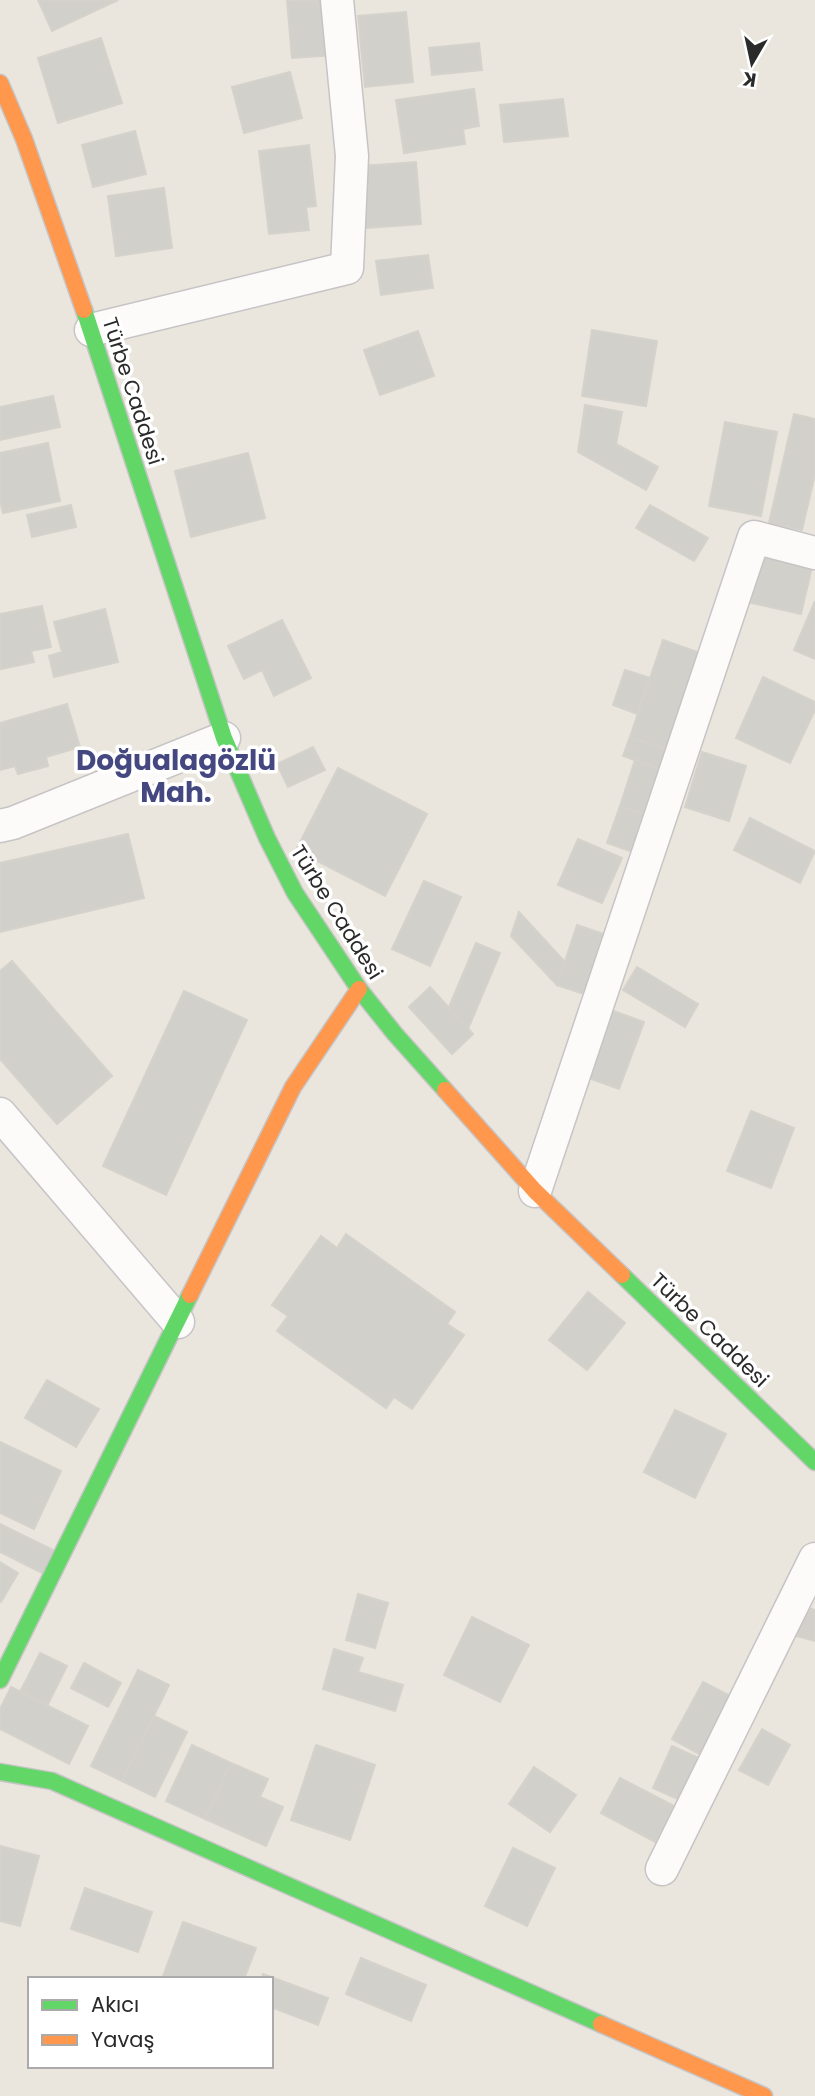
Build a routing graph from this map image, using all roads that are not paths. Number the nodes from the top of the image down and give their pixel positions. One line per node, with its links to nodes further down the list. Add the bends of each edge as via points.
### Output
1 (337, 0): 3 (street, via 352,156 347,268)
2 (0, 83): 3 (street, Türbe Caddesi)
3 (91, 331): 5 (street, Türbe Caddesi)
4 (815, 553): 9 (street, via 754,537)
5 (224, 738): 6 (street); 7 (street, Türbe Caddesi, via 295,892)
6 (0, 826)
7 (359, 989): 9 (street, Türbe Caddesi); 10 (street, via 293,1087)
8 (0, 1114): 10 (street)
9 (535, 1191): 11 (street, Türbe Caddesi)
10 (178, 1322): 13 (street)
11 (815, 1462)
12 (815, 1559): 15 (street)
13 (0, 1680)
14 (0, 1772): 16 (street, via 52,1782)
15 (662, 1869)
16 (764, 2096)

